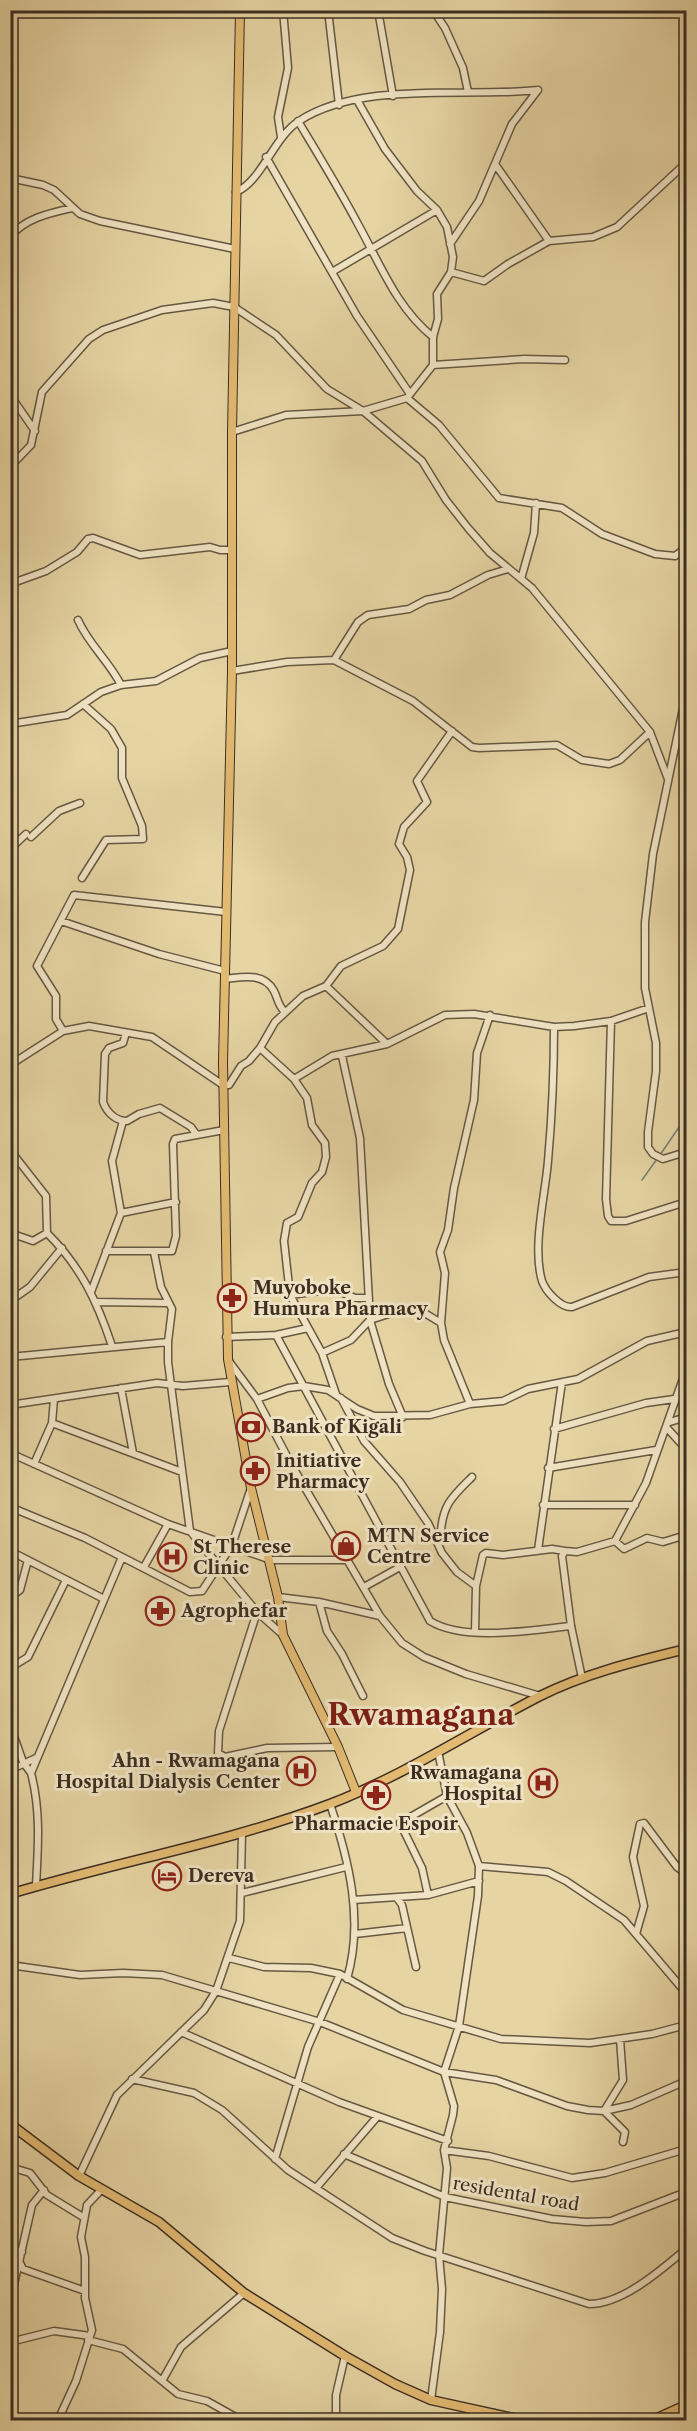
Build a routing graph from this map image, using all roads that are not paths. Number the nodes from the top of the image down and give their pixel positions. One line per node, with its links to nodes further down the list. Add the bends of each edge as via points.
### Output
1 (240, 10): 16 (main road)
2 (283, 10): 11 (street, via 288,68 278,117)
3 (328, 10): 9 (street)
4 (378, 10): 7 (street)
5 (433, 10): 6 (street, via 446,28 463,68)
6 (468, 92): 7 (street); 14 (street, via 538,90 512,124)
7 (393, 96): 8 (street)
8 (357, 100): 9 (street); 18 (street, via 417,191)
9 (339, 105): 10 (street)
10 (298, 121): 11 (street); 22 (street)
11 (281, 137): 12 (street)
12 (266, 157): 16 (street, via 249,183); 24 (street)
13 (687, 163): 20 (street, via 617,228 593,237)
14 (495, 164): 20 (street); 21 (street, via 479,201)
15 (10, 178): 17 (street, via 54,190)
16 (236, 192): 23 (main road)
17 (72, 208): 19 (street, via 33,219); 23 (street, via 100,221)
18 (437, 210): 21 (street, via 447,227); 22 (street)
19 (10, 237)
20 (549, 241): 25 (street, via 484,281)
21 (450, 244): 25 (street)
22 (371, 248): 24 (street); 27 (street, via 408,315)
23 (235, 249): 26 (main road)
24 (332, 272): 31 (street)
25 (451, 272): 27 (street, via 437,294 438,319)
26 (234, 307): 32 (street, via 276,335 327,389); 33 (street, via 213,303 162,310 96,334 77,350 42,392); 34 (main road)
27 (433, 337): 29 (street)
28 (565, 360): 29 (street)
29 (433, 365): 31 (street)
30 (10, 395): 33 (street)
31 (408, 396): 32 (street); 36 (street, via 439,425 499,498)
32 (363, 411): 34 (street, via 303,412); 39 (street, via 422,461 468,528)
33 (35, 430): 35 (street, via 31,445)
34 (232, 432): 38 (main road)
35 (10, 467)
36 (536, 503): 37 (street, via 562,508 596,531 655,554 675,556); 40 (street, via 534,533)
37 (687, 548)
38 (232, 550): 41 (street, via 210,547 140,555 93,537 46,571); 43 (main road)
39 (508, 569): 40 (street); 44 (street, via 409,609 368,615 358,622)
40 (521, 579): 51 (street)
41 (10, 584)
42 (78, 620): 46 (street)
43 (232, 651): 45 (main road); 46 (street, via 200,658 156,681)
44 (334, 660): 45 (street); 50 (street, via 413,701)
45 (232, 671): 56 (main road)
46 (121, 685): 48 (street)
47 (687, 694): 52 (street)
48 (83, 704): 49 (street, via 67,714); 55 (street, via 115,733 122,748 122,778 142,826 143,839 106,840)
49 (10, 724)
50 (452, 731): 51 (street, via 472,747 557,745 582,760 609,764 620,760); 59 (street, via 417,781 427,802 400,836 399,844 410,870 398,929 383,946 341,966)
51 (651, 732): 52 (street)
52 (668, 779): 60 (street, via 652,854 645,922 644,973)
53 (80, 803): 54 (street, via 59,811)
54 (10, 849)
55 (82, 878)
56 (226, 912): 57 (street, via 74,895); 58 (main road)
57 (61, 921): 58 (street); 66 (street, via 37,966 56,996 56,1018)
58 (225, 975): 61 (street, via 262,979); 63 (main road)
59 (326, 986): 61 (street, via 303,996); 68 (street)
60 (649, 1008): 64 (street); 79 (street, via 656,1043 656,1071 648,1147 663,1159)
61 (285, 1012): 69 (street, via 268,1030)
62 (490, 1016): 65 (street); 68 (street, via 445,1015); 97 (street, via 477,1053 474,1100 448,1230 440,1252 445,1273)
63 (224, 1019): 73 (main road); 74 (street)
64 (611, 1021): 65 (street); 81 (street, via 608,1216 611,1221 626,1221)
65 (554, 1027): 89 (street, via 555,1081 540,1242 546,1288 561,1305 572,1307 650,1277)
66 (63, 1031): 67 (street, via 89,1026); 71 (street)
67 (126, 1033): 73 (street, via 152,1037); 75 (street, via 123,1043 109,1048 103,1064 103,1102 111,1115)
68 (387, 1044): 70 (street)
69 (260, 1048): 72 (street); 73 (street, via 241,1066 229,1085)
70 (342, 1056): 72 (street, via 332,1056); 92 (street, via 361,1147)
71 (10, 1065)
72 (294, 1079): 91 (street, via 307,1098 312,1125 325,1143 326,1157 322,1173 312,1183 298,1217 286,1226)
73 (224, 1085): 74 (main road)
74 (225, 1106): 76 (main road); 88 (street)
75 (123, 1121): 77 (street, via 160,1108); 82 (street, via 112,1161)
76 (224, 1130): 77 (street); 88 (main road)
77 (196, 1134): 80 (street, via 175,1139 173,1144)
78 (10, 1150): 84 (street, via 46,1196)
79 (687, 1152)
80 (176, 1202): 82 (street); 87 (street, via 175,1245 172,1251)
81 (687, 1202)
82 (121, 1213): 86 (street)
83 (10, 1233): 84 (street, via 33,1241)
84 (47, 1233): 85 (street)
85 (62, 1248): 90 (street); 93 (street, via 30,1287)
86 (106, 1251): 87 (street); 90 (street)
87 (154, 1252): 95 (street)
88 (226, 1270): 101 (main road)
89 (687, 1272)
90 (91, 1292): 94 (street)
91 (290, 1295): 92 (street, via 334,1289 355,1298); 98 (street)
92 (369, 1298): 96 (street)
93 (10, 1301)
94 (97, 1302): 95 (street); 103 (street)
95 (168, 1303): 102 (street, via 173,1315)
96 (370, 1320): 97 (street, via 414,1310); 104 (street, via 351,1340); 119 (street)
97 (441, 1323): 117 (street, via 448,1352)
98 (308, 1328): 100 (street); 104 (street)
99 (687, 1332): 109 (street, via 647,1341 587,1374)
100 (276, 1335): 101 (street); 111 (street)
101 (226, 1337): 106 (main road)
102 (168, 1342): 103 (street); 110 (street)
103 (112, 1346): 105 (street)
104 (322, 1353): 113 (street)
105 (10, 1357)
106 (228, 1359): 108 (main road); 115 (street)
107 (687, 1370): 116 (street)
108 (230, 1382): 110 (street); 132 (main road)
109 (562, 1382): 117 (street, via 528,1389 503,1401); 123 (street)
110 (173, 1384): 112 (street); 130 (street)
111 (304, 1386): 113 (street); 115 (street); 150 (street)
112 (121, 1388): 114 (street); 127 (street)
113 (338, 1395): 119 (street, via 365,1413); 139 (street, via 364,1441 400,1482)
114 (54, 1399): 118 (street); 121 (street)
115 (257, 1399): 148 (street)
116 (674, 1399): 122 (street); 123 (street)
117 (470, 1404): 119 (street, via 443,1413)
118 (10, 1405)
119 (403, 1417)
120 (687, 1417): 122 (street)
121 (52, 1423): 127 (street); 128 (street)
122 (668, 1425): 124 (street); 125 (street)
123 (554, 1429): 129 (street)
124 (687, 1449)
125 (656, 1450): 129 (street); 134 (street)
126 (10, 1453): 128 (street)
127 (133, 1453): 130 (street)
128 (34, 1464): 136 (street)
129 (548, 1468): 133 (street)
130 (182, 1472): 137 (street)
131 (471, 1477): 139 (street, via 448,1500 441,1531)
132 (250, 1488): 141 (street); 147 (main road)
133 (543, 1505): 134 (street); 142 (street)
134 (635, 1505): 140 (street)
135 (10, 1507): 145 (street)
136 (168, 1524): 137 (street); 151 (street)
137 (190, 1531): 141 (street); 149 (street)
138 (687, 1534): 140 (street, via 663,1542 647,1538 624,1549)
139 (435, 1537): 153 (street, via 442,1554 457,1572)
140 (615, 1541): 144 (street, via 577,1552)
141 (232, 1545): 147 (street); 149 (street)
142 (538, 1550): 144 (street); 153 (street, via 513,1555 486,1552)
143 (10, 1551): 146 (street)
144 (565, 1551): 161 (street, via 562,1556)
145 (122, 1557): 151 (street); 157 (street)
146 (28, 1560): 152 (street); 156 (street, via 20,1590)
147 (271, 1560): 148 (street); 155 (main road)
148 (347, 1560): 154 (street)
149 (220, 1567): 151 (street, via 202,1592 197,1593); 159 (street)
150 (400, 1567): 154 (street); 162 (street, via 430,1621 452,1630)
151 (144, 1568)
152 (66, 1580): 157 (street); 165 (street, via 28,1657)
153 (476, 1586): 162 (street)
154 (364, 1587): 160 (street)
155 (278, 1597): 158 (street); 163 (main road)
156 (10, 1598)
157 (104, 1599): 172 (street)
158 (319, 1602): 160 (street); 167 (street, via 327,1631)
159 (257, 1612): 163 (street); 170 (street, via 219,1731 218,1753 225,1757 267,1748)
160 (380, 1616): 168 (street, via 402,1643 424,1657)
161 (571, 1626): 162 (street); 166 (street)
162 (475, 1632)
163 (283, 1635): 170 (main road)
164 (687, 1648): 166 (highway)
165 (10, 1668)
166 (582, 1678): 168 (highway)
167 (363, 1695)
168 (541, 1696): 171 (highway)
169 (10, 1725): 173 (street)
170 (338, 1747): 176 (main road)
171 (438, 1751): 176 (highway); 177 (street)
172 (36, 1758): 173 (street); 175 (street)
173 (23, 1762): 174 (street); 175 (street)
174 (10, 1770)
175 (31, 1773): 184 (street, via 39,1815)
176 (356, 1792): 178 (highway)
177 (447, 1796): 180 (street); 187 (street, via 400,1823 422,1868)
178 (330, 1804): 179 (highway); 181 (street)
179 (242, 1833): 184 (highway); 185 (street)
180 (479, 1866): 183 (street); 194 (street, via 548,1872 613,1911)
181 (346, 1867): 185 (street); 190 (street)
182 (687, 1874): 194 (street, via 677,1867 644,1823 640,1824 633,1857 644,1906)
183 (479, 1881): 187 (street); 204 (street)
184 (36, 1886): 186 (highway)
185 (242, 1893): 195 (street, via 240,1921)
186 (10, 1894)
187 (428, 1895): 188 (street)
188 (407, 1897): 189 (street); 191 (street)
189 (397, 1898): 190 (street); 191 (street)
190 (353, 1900): 193 (street)
191 (402, 1905): 192 (street)
192 (407, 1928): 193 (street); 197 (street)
193 (355, 1934): 199 (street)
194 (636, 1934): 201 (street)
195 (229, 1958): 198 (street); 200 (street)
196 (10, 1965): 200 (street, via 80,1975 162,1975)
197 (416, 1967)
198 (340, 1974): 199 (street); 202 (street)
199 (347, 1979): 204 (street, via 397,2008)
200 (216, 1991): 202 (street); 205 (street)
201 (687, 1993)
202 (320, 2022): 207 (street); 210 (street)
203 (687, 2025): 206 (street)
204 (459, 2026): 206 (street, via 520,2041 576,2043); 207 (street)
205 (182, 2032): 208 (street); 210 (street)
206 (620, 2039): 211 (street, via 623,2080)
207 (444, 2072): 211 (street, via 496,2079 567,2106); 214 (street, via 454,2106)
208 (132, 2079): 219 (street, via 194,2093 222,2110); 221 (street, via 110,2108)
209 (687, 2081): 211 (street, via 631,2105)
210 (298, 2082): 212 (street); 219 (street)
211 (604, 2111): 215 (street, via 625,2132)
212 (377, 2116): 214 (street); 218 (street)
213 (10, 2124): 221 (highway)
214 (448, 2141): 217 (street)
215 (623, 2142)
216 (687, 2149): 217 (street, via 605,2173 572,2178 489,2156)
217 (444, 2150): 226 (street)
218 (344, 2154): 222 (street); 226 (street, residental road)
219 (275, 2159): 222 (street)
220 (10, 2168): 223 (street, via 30,2173)
221 (79, 2176): 224 (highway)
222 (316, 2188): 231 (street, via 393,2238)
223 (44, 2190): 227 (street, via 61,2206); 230 (street, via 32,2205)
224 (101, 2190): 227 (street, via 87,2205); 234 (highway, via 154,2219)
225 (687, 2192): 226 (street, residental road, via 611,2221 586,2222)
226 (445, 2197): 231 (street)
227 (83, 2217): 233 (street)
228 (10, 2249): 230 (street)
229 (687, 2249): 231 (street, via 629,2290 599,2304)
230 (22, 2252): 232 (street)
231 (440, 2255): 240 (street, via 440,2332)
232 (19, 2261): 233 (street, via 23,2269); 235 (street)
233 (85, 2290): 236 (street, via 92,2322)
234 (244, 2293): 238 (highway); 239 (street, via 181,2347)
235 (10, 2302)
236 (89, 2338): 237 (street, via 54,2331); 239 (street, via 123,2349); 243 (street)
237 (10, 2342)
238 (345, 2356): 240 (highway); 245 (street, via 336,2395)
239 (162, 2381): 244 (street, via 178,2394 207,2401)
240 (431, 2400): 242 (highway)
241 (687, 2405): 247 (highway)
242 (492, 2417): 246 (highway)
243 (58, 2421)
244 (241, 2421)
245 (336, 2421)
246 (522, 2421)
247 (653, 2421)

